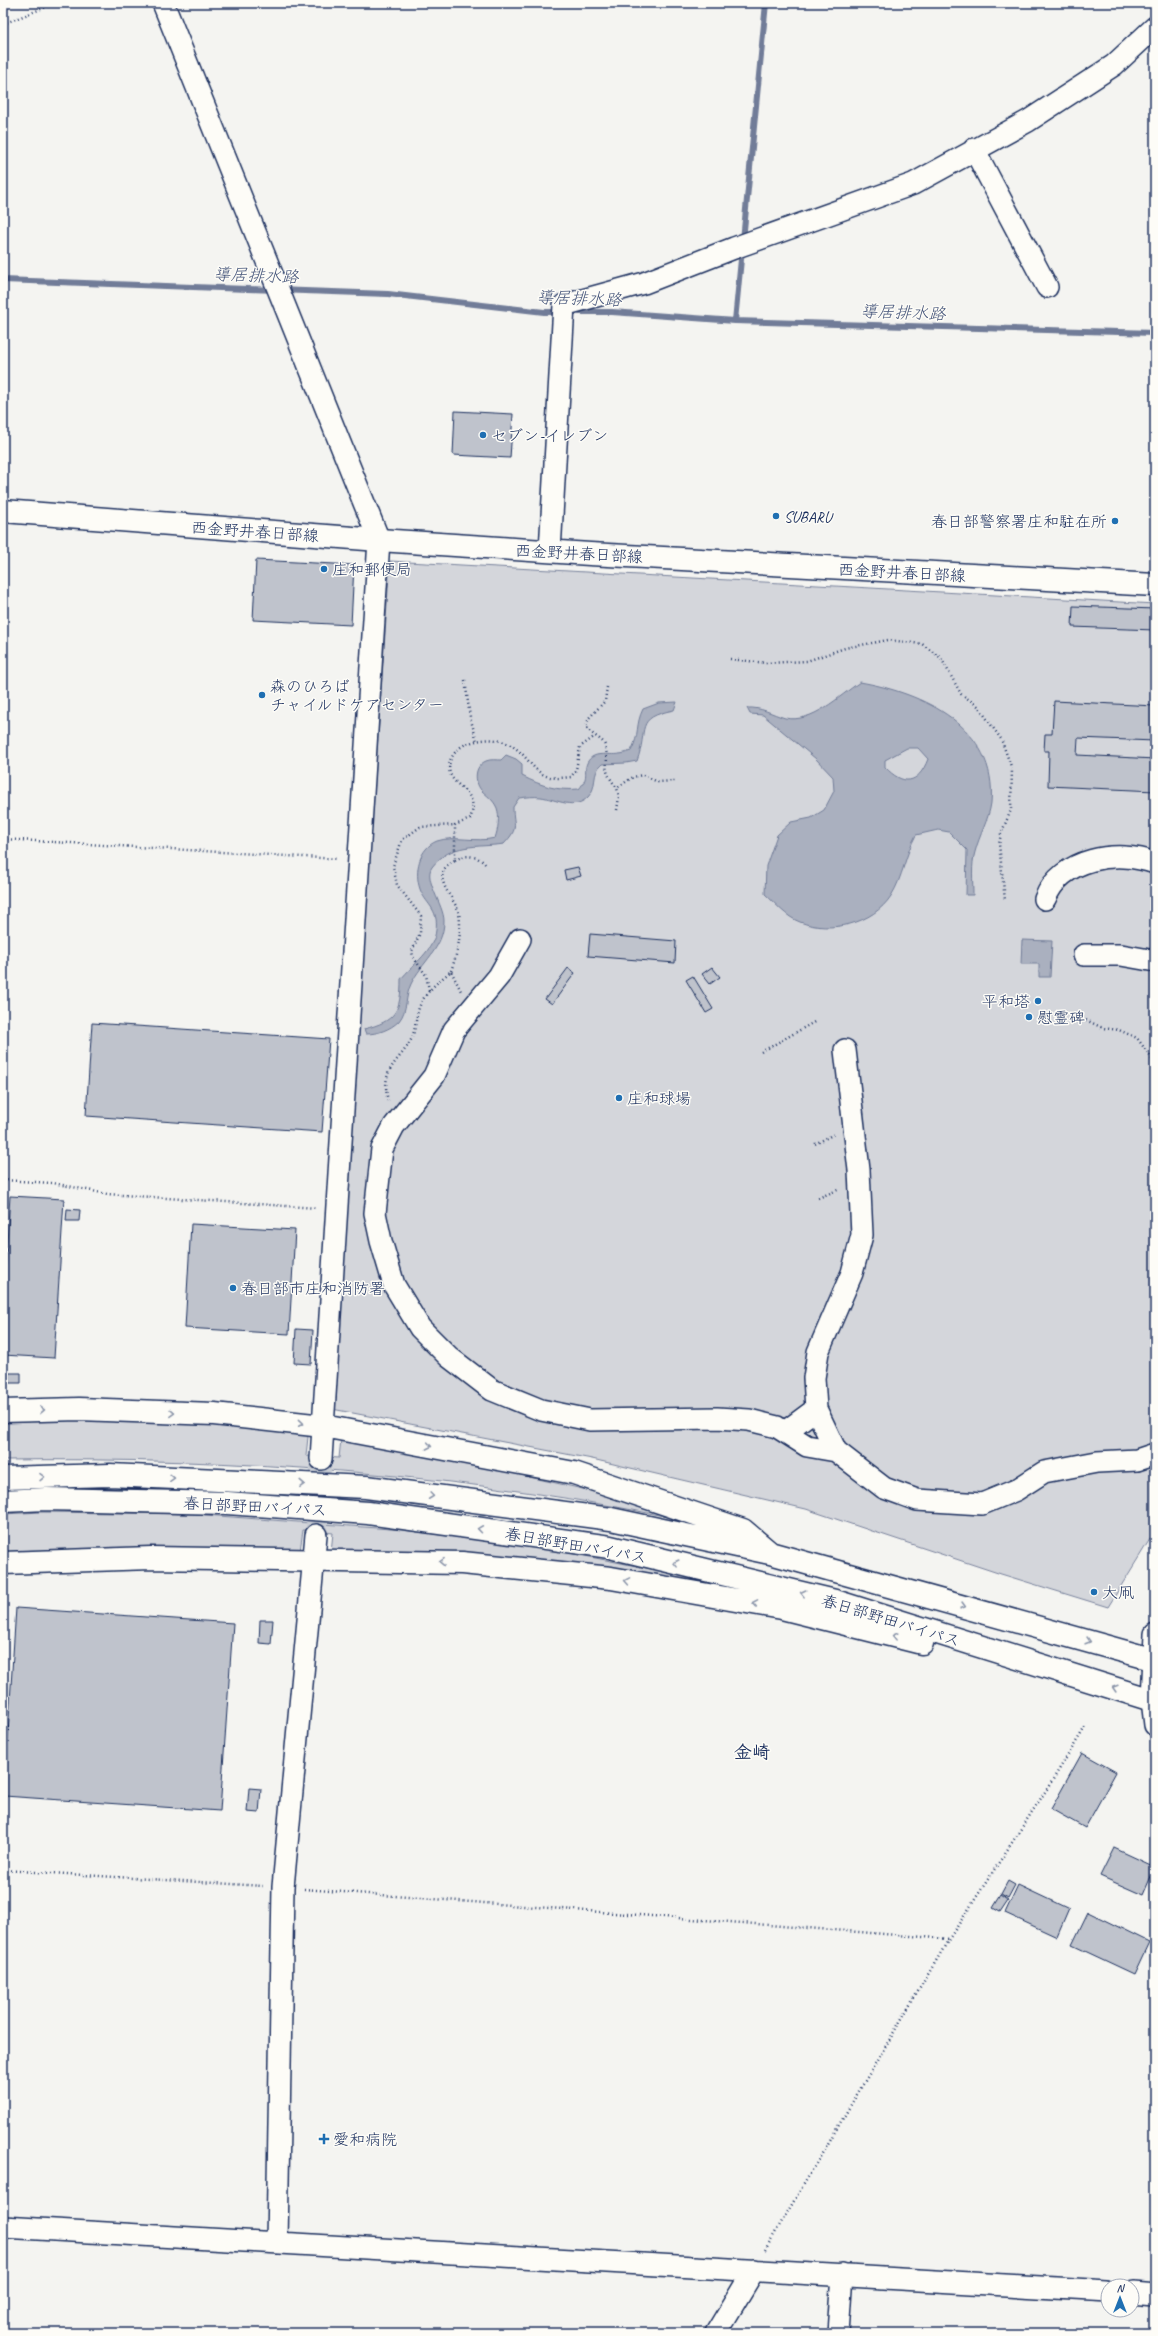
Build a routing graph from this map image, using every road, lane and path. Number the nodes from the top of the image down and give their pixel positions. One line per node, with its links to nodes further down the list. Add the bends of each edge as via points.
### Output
1 (56, 3): 3 (path)
2 (163, 3): 8 (street)
3 (3, 24)
4 (1155, 27): 5 (street, via 1114,65 1028,121)
5 (974, 149): 6 (street); 9 (street, via 913,184 734,248 644,284 564,305)
6 (1047, 287)
7 (3, 511): 8 (main road, 西金野井春日部線)
8 (379, 540): 9 (main road, 西金野井春日部線); 22 (street)
9 (550, 551): 10 (main road, 西金野井春日部線)
10 (1155, 585)
11 (730, 660): 26 (path, via 807,661 845,648 888,640 922,644 941,658 960,694 978,706 1001,738 1012,769 1011,810 999,844)
12 (465, 680): 15 (path, via 470,717)
13 (607, 687): 14 (path, via 605,701 588,718 586,726)
14 (594, 737): 15 (path, via 580,747 576,770 571,777 560,779 546,776 532,767 520,752 506,743 491,738); 17 (path, via 605,745 606,772)
15 (477, 741): 19 (path, via 462,745 450,762 451,775 458,786 470,794 474,808 470,819)
16 (675, 781): 17 (path, via 658,782 643,775 633,777)
17 (617, 788): 18 (path)
18 (617, 810)
19 (455, 826): 21 (path); 31 (path, via 420,827 402,840 393,866 397,885 421,916 420,933 412,951 413,958 426,975)
20 (3, 839): 22 (path)
21 (455, 859): 24 (path, via 475,857); 30 (path, via 443,873 444,888 458,911 461,931 459,949)
22 (359, 860): 40 (street)
23 (1155, 864): 25 (street, via 1118,857 1096,859 1074,867 1050,887)
24 (486, 865)
25 (1045, 899)
26 (1005, 900)
27 (520, 939): 32 (street, via 499,976)
28 (1084, 955): 29 (street, via 1121,956)
29 (1155, 962)
30 (451, 971): 31 (path); 32 (path, via 458,987)
31 (429, 990): 38 (path, via 419,1008 412,1038 388,1070 386,1093 390,1110)
32 (475, 1005): 38 (street, via 454,1030 434,1076)
33 (1075, 1015): 37 (path, via 1103,1028 1119,1030 1137,1038)
34 (816, 1021): 36 (path)
35 (845, 1050): 41 (street, via 859,1170 862,1235 852,1273 818,1352 814,1378)
36 (761, 1052)
37 (1155, 1063)
38 (399, 1120): 44 (street, via 382,1149 375,1213 381,1241 398,1292 420,1328 449,1357 492,1390 541,1410 590,1420 749,1420 777,1427)
39 (3, 1180): 40 (path, via 53,1183 107,1194)
40 (336, 1209): 43 (street)
41 (816, 1409): 44 (street); 45 (street)
42 (3, 1411): 43 (main road, one-way to 43, via 79,1409 214,1414)
43 (323, 1426): 47 (street); 51 (main road, one-way to 51, via 574,1473 743,1530)
44 (785, 1432): 45 (street, via 807,1446)
45 (836, 1451): 46 (street, via 884,1488 910,1498 982,1504 1016,1490 1044,1472 1098,1462 1136,1460)
46 (1155, 1454)
47 (322, 1459)
48 (3, 1478): 51 (main road, 春日部野田バイパス, one-way to 51, via 110,1475 366,1487 611,1519)
49 (3, 1501): 55 (main road, 春日部野田バイパス, one-way to 49, via 835,1601 610,1547 360,1512 227,1503 46,1499)
50 (316, 1535): 52 (street)
51 (770, 1554): 56 (main road, 春日部野田バイパス, one-way to 56)
52 (312, 1561): 53 (main road, via 151,1558); 55 (main road, one-way to 52, via 973,1656 782,1608 611,1578 462,1563); 61 (street)
53 (3, 1563)
54 (1155, 1634): 56 (street)
55 (1016, 1658): 57 (main road, 春日部野田バイパス, one-way to 55)
56 (1154, 1660): 57 (street)
57 (1153, 1700): 58 (street)
58 (1155, 1725)
59 (1086, 1726): 62 (path)
60 (3, 1870): 61 (path)
61 (283, 1888): 62 (path); 64 (street)
62 (949, 1939): 65 (path)
63 (3, 2227): 64 (street)
64 (278, 2243): 65 (street)
65 (754, 2270): 66 (street); 70 (street)
66 (842, 2275): 67 (street); 71 (street)
67 (1100, 2291)
68 (1140, 2293): 69 (street)
69 (1155, 2294)
70 (716, 2333)
71 (838, 2333)

